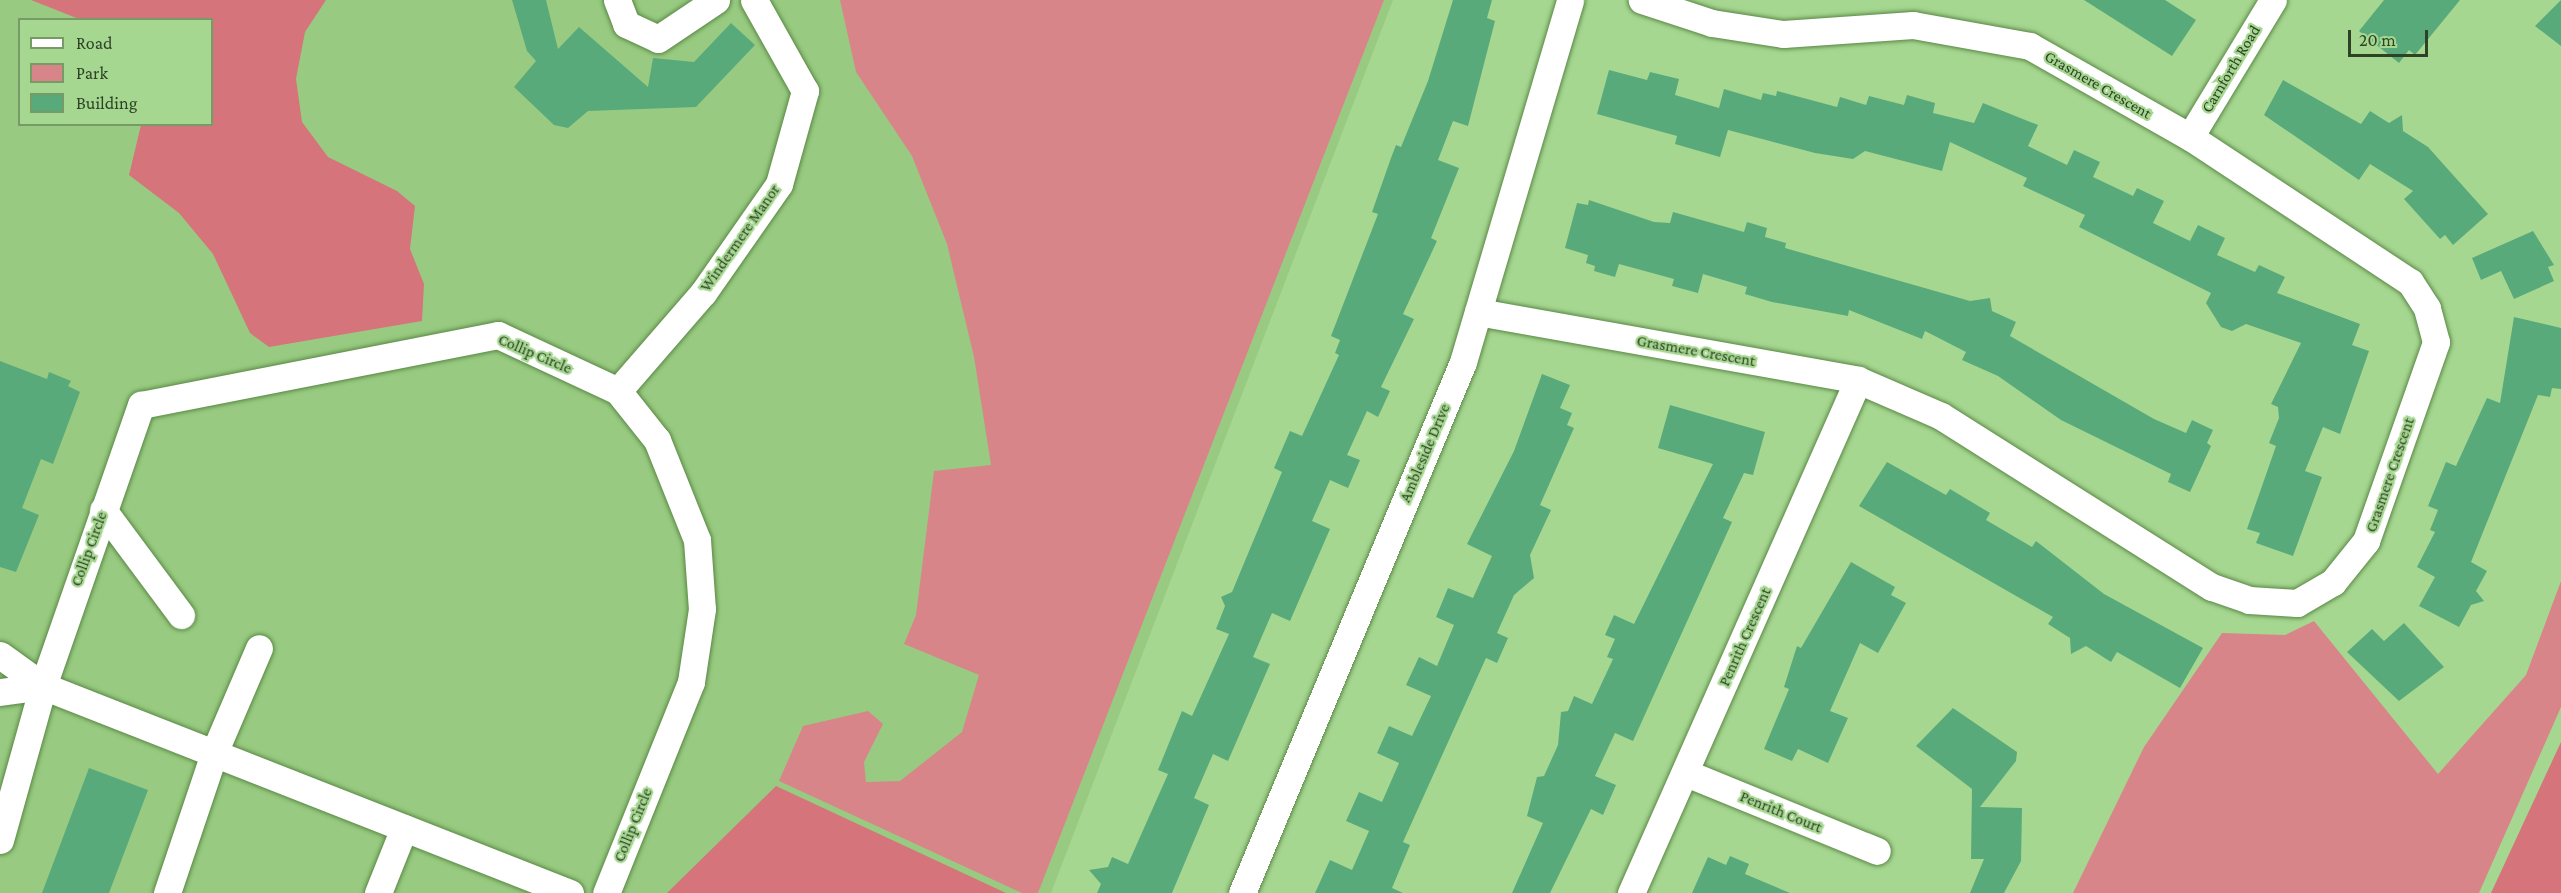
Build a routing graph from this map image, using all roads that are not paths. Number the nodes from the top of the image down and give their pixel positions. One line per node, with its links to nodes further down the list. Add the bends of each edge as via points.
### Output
1 (617, 0): 2 (street, via 626,24 658,39)
2 (716, 0)
3 (754, 0): 10 (street, Windermere Manor, via 805,91 779,184 703,293)
4 (1570, 0): 8 (street, Ambleside Drive)
5 (1642, 0): 7 (street, Grasmere Crescent, via 1712,23 1783,34 1913,25 2031,46)
6 (2273, 0): 7 (street, Carnforth Road)
7 (2190, 137): 9 (street, Grasmere Crescent, via 2410,282 2427,308 2436,342 2366,541 2333,582 2297,603 2249,600 2212,587 1941,416)
8 (1478, 312): 9 (street, Grasmere Crescent); 26 (street, Ambleside Drive, via 1458,373)
9 (1858, 380): 18 (street, Penrith Crescent)
10 (618, 391): 11 (street, Collip Circle, via 498,335 141,405); 25 (street, Collip Circle, via 657,440 697,540 702,609 691,682)
11 (103, 510): 12 (street); 15 (street, Collip Circle)
12 (181, 615)
13 (259, 648): 17 (street)
14 (0, 655): 15 (street)
15 (43, 686): 16 (street); 17 (street); 20 (street, Collip Circle)
16 (0, 692)
17 (214, 753): 19 (street); 22 (street)
18 (1686, 773): 21 (street, Penrith Court); 27 (street, Penrith Crescent)
19 (404, 828): 23 (street); 24 (street)
20 (0, 840)
21 (1877, 851)
22 (167, 893)
23 (378, 893)
24 (570, 893)
25 (606, 893)
26 (1242, 893)
27 (1631, 893)

